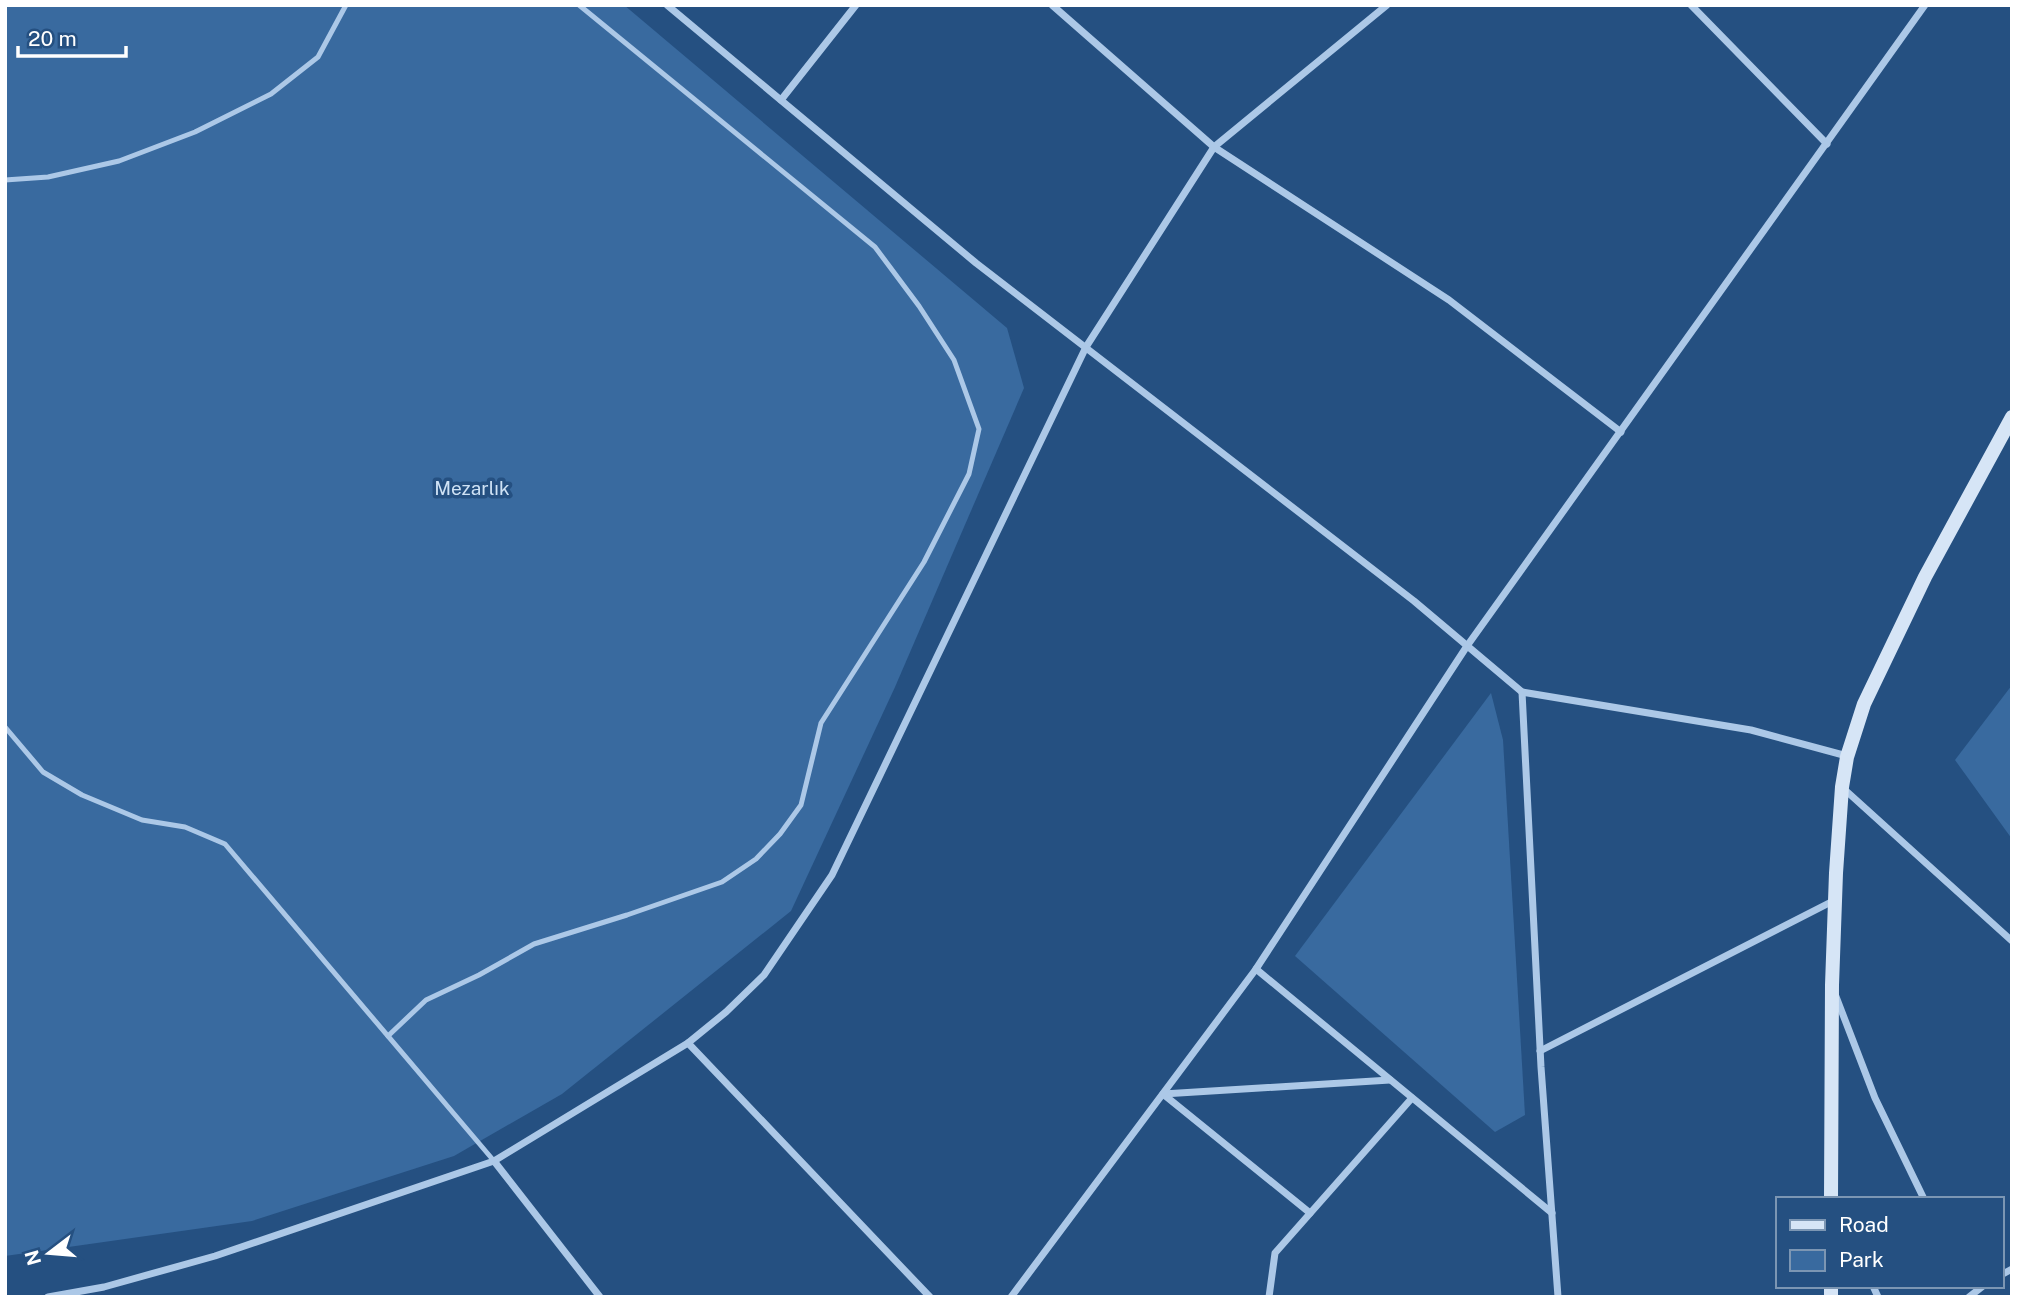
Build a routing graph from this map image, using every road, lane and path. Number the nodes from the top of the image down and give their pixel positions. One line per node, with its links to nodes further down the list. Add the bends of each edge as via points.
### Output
1 (346, 5): 12 (lane, via 318,57 271,94 195,132 119,161 48,177)
2 (579, 5): 25 (lane, via 875,247 954,360 978,429 969,474 924,562 821,723 801,805 756,859 722,882 534,944 426,1000)
3 (667, 5): 9 (street)
4 (856, 5): 9 (street)
5 (1052, 5): 11 (street)
6 (1387, 5): 11 (street)
7 (1691, 5): 10 (street)
8 (1925, 5): 10 (street)
9 (781, 100): 13 (street, via 976,263)
10 (1827, 144): 15 (street)
11 (1214, 147): 13 (street); 15 (street, via 1448,300)
12 (5, 180)
13 (1086, 347): 16 (street); 26 (street, via 832,875 764,975)
14 (2012, 417): 19 (street, via 1925,577 1864,704)
15 (1620, 432): 16 (street)
16 (1467, 646): 17 (street); 23 (street)
17 (1522, 692): 19 (street, via 1751,730); 27 (street)
18 (5, 727): 25 (lane, via 43,772 82,795 142,820 185,827 225,844)
19 (1847, 757): 20 (street)
20 (1842, 787): 21 (street); 22 (street)
21 (1835, 900): 24 (street); 27 (street)
22 (2012, 941)
23 (1256, 969): 28 (street); 29 (street)
24 (1832, 985): 32 (street); 33 (street, via 1875,1098)
25 (388, 1036): 31 (lane)
26 (688, 1043): 31 (street); 39 (street)
27 (1540, 1051): 35 (street)
28 (1390, 1080): 29 (street); 30 (street)
29 (1163, 1094): 34 (street); 40 (street)
30 (1412, 1098): 34 (street); 35 (street)
31 (494, 1161): 37 (street, via 215,1256 104,1287); 38 (street)
32 (1831, 1197)
33 (1923, 1197)
34 (1310, 1213): 41 (street, via 1275,1253)
35 (1552, 1213): 42 (street)
36 (1978, 1290): 43 (street)
37 (48, 1297)
38 (600, 1297)
39 (930, 1297)
40 (1011, 1297)
41 (1269, 1297)
42 (1558, 1297)
43 (1969, 1297)

